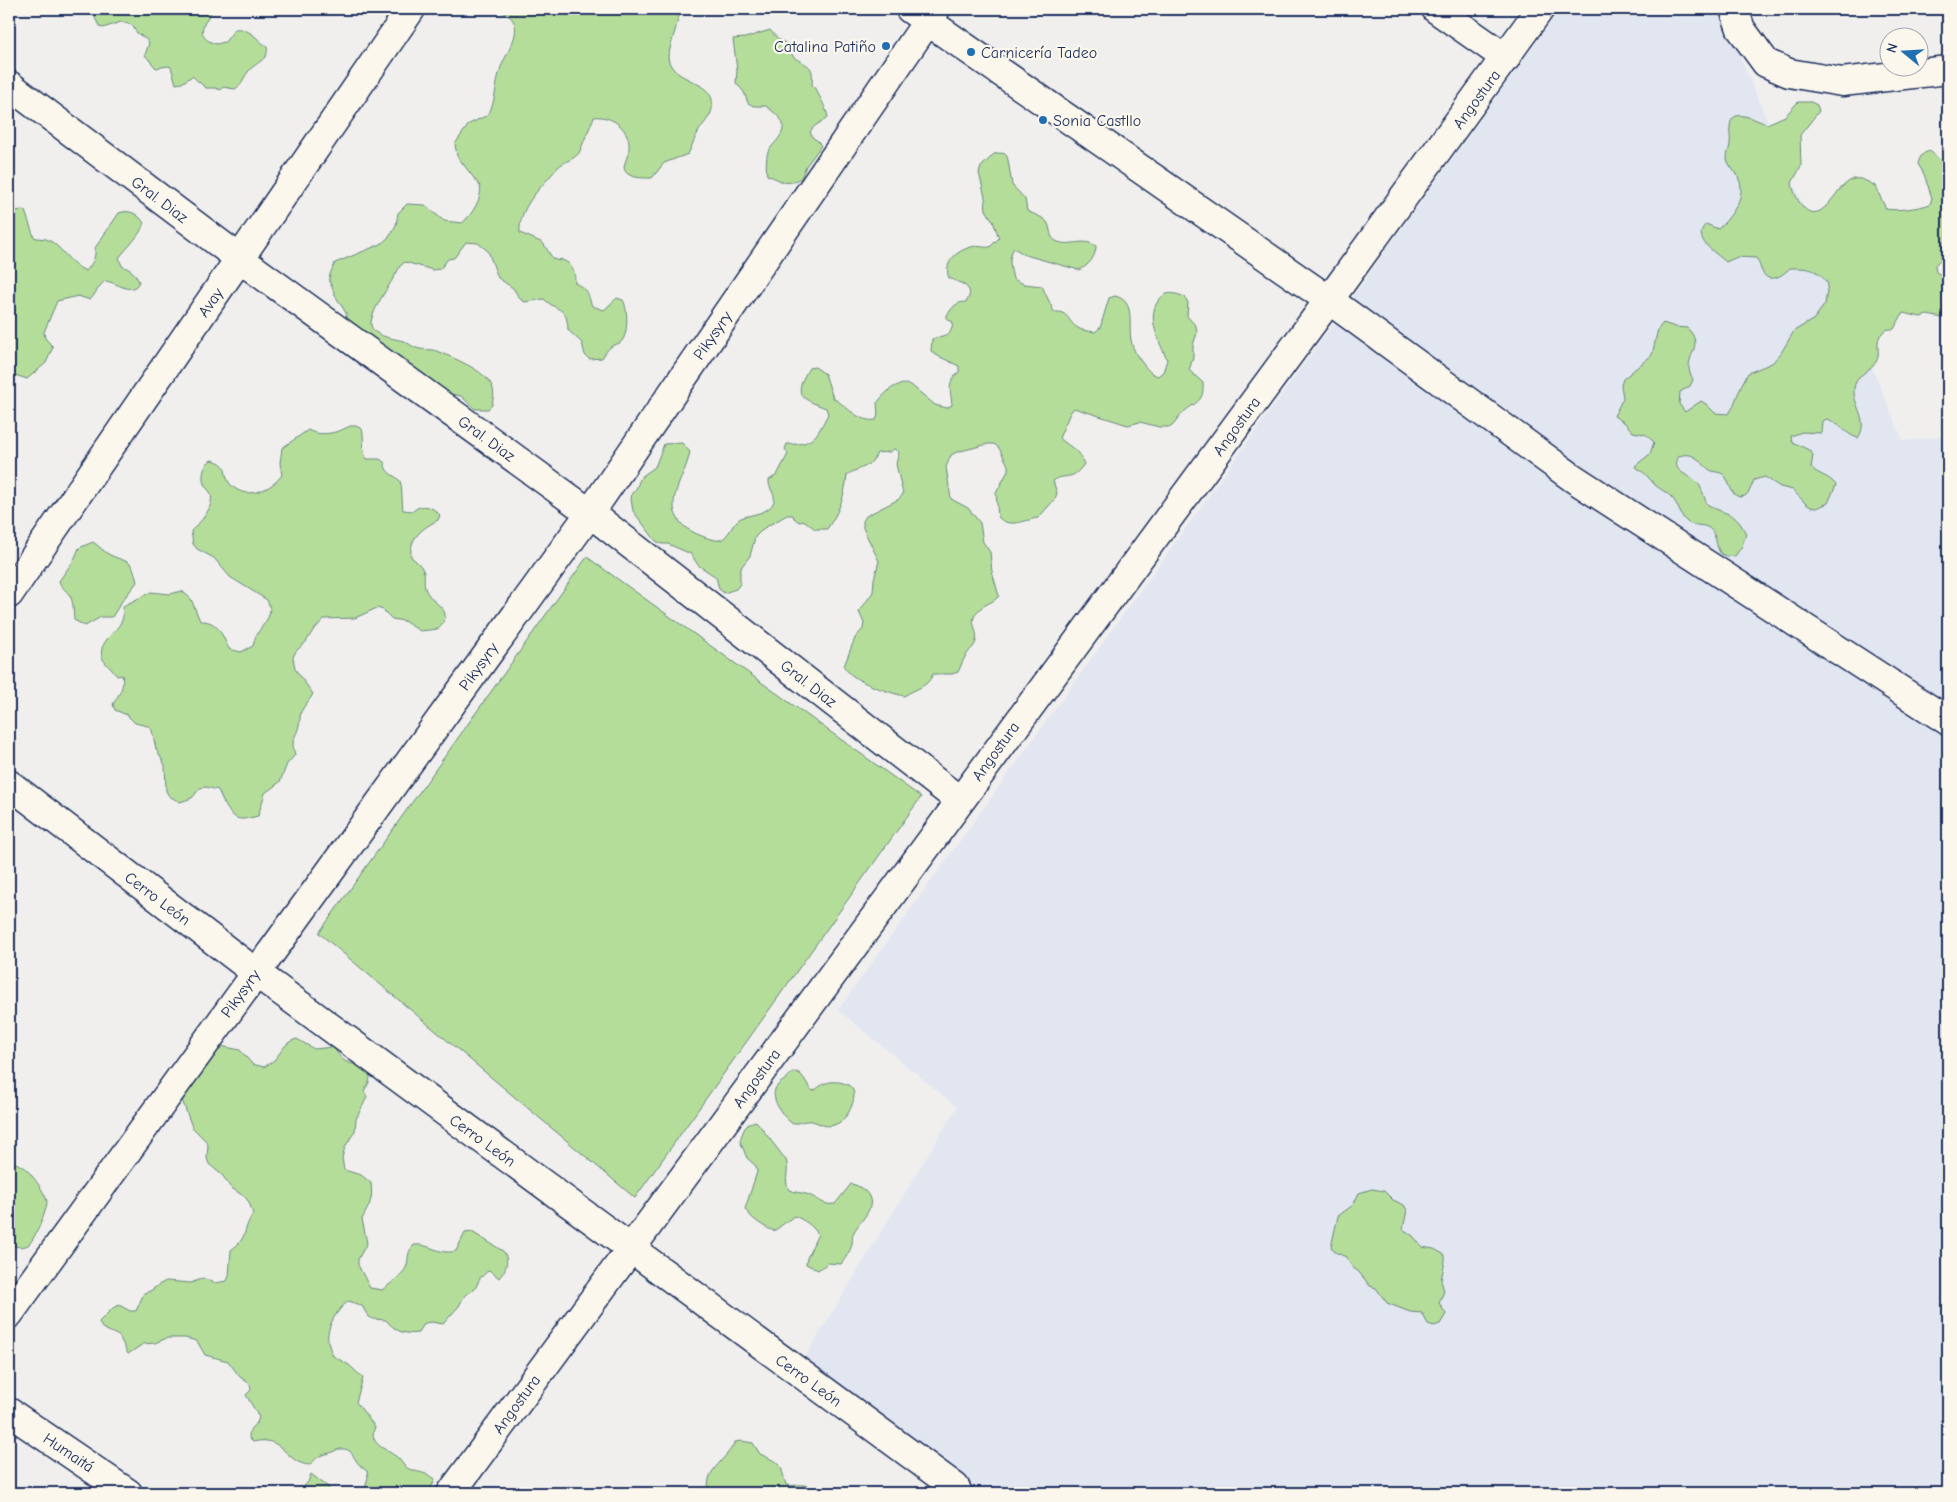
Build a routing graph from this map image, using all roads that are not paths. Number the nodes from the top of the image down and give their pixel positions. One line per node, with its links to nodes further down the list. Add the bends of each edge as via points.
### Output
1 (411, 9): 9 (street, Avay)
2 (1436, 9): 6 (street)
3 (1540, 9): 6 (street, Angostura)
4 (1734, 9): 7 (street, via 1741,29 1766,63 1789,73 1842,82)
5 (925, 13): 10 (street); 11 (street, Pikysyry)
6 (1506, 58): 10 (street, Angostura)
7 (1948, 70)
8 (9, 85): 9 (street, Gral. Diaz)
9 (240, 259): 11 (street, Gral. Diaz); 12 (street, Avay)
10 (1329, 300): 13 (street, via 1573,478); 15 (street, Angostura)
11 (590, 513): 15 (street, Gral. Diaz); 16 (street, Pikysyry)
12 (9, 594)
13 (1948, 721)
14 (9, 784): 16 (street, Cerro León)
15 (959, 800): 17 (street, Angostura)
16 (255, 972): 17 (street, Cerro León); 18 (street, Pikysyry)
17 (631, 1248): 21 (street, Angostura); 22 (street, Cerro León, via 955,1487)
18 (9, 1314)
19 (9, 1412): 20 (street, Humaitá)
20 (128, 1493)
21 (451, 1493)
22 (958, 1493)

